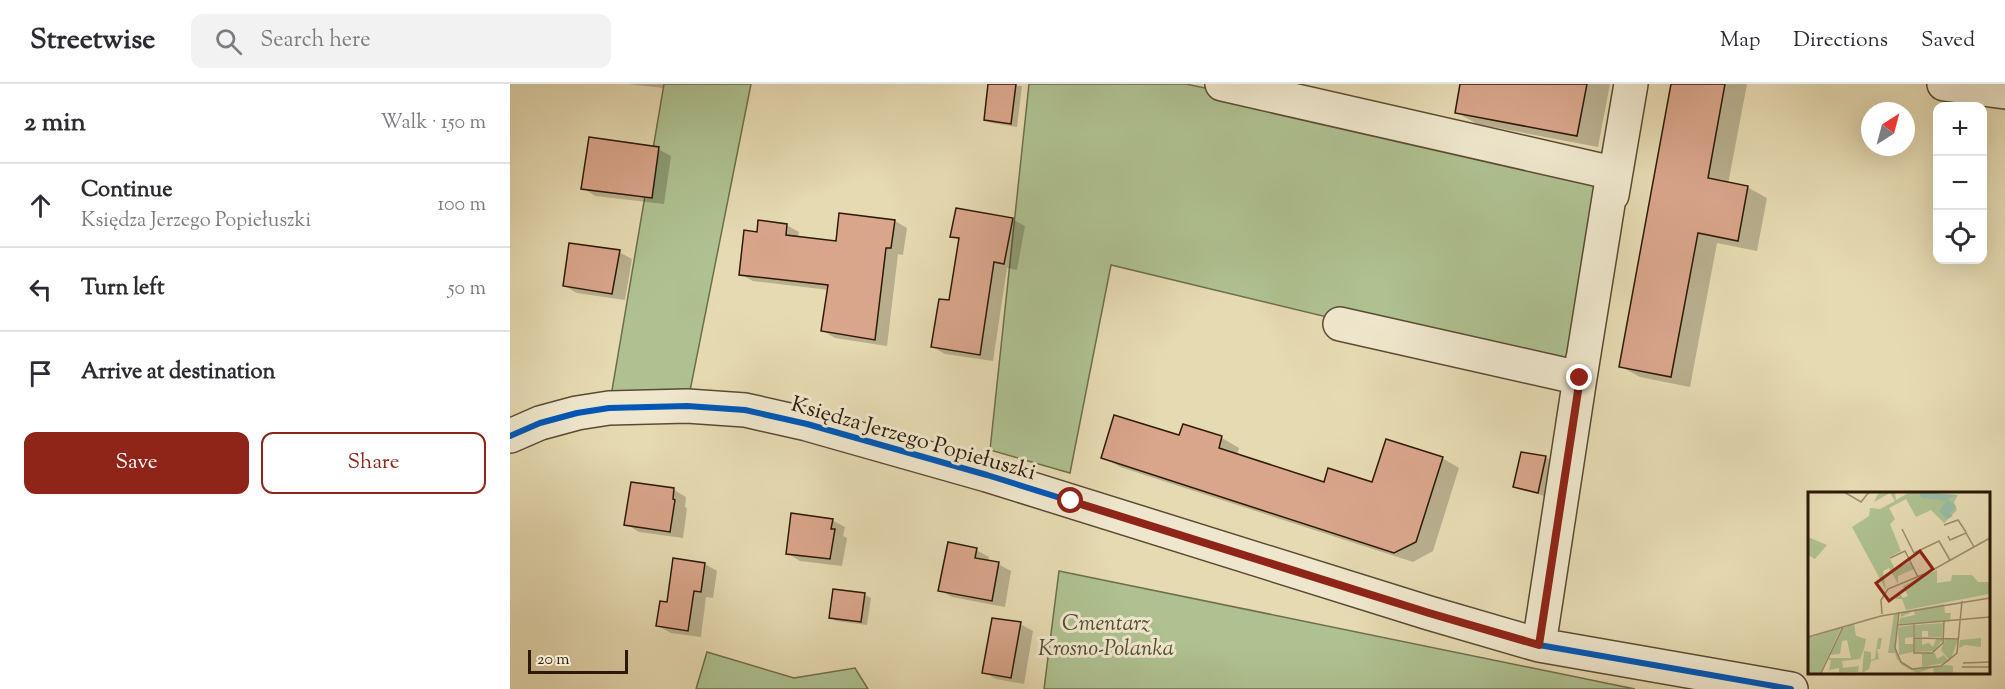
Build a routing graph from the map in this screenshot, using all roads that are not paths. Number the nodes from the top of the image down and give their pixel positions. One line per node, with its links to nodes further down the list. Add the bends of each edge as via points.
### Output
1 (1222, 84): 6 (street, via 1612,173)
2 (1631, 84): 6 (street)
3 (1944, 84): 4 (street)
4 (2005, 92)
5 (1340, 324): 6 (street)
6 (1580, 378): 8 (street)
7 (510, 436): 8 (street, Księdza Jerzego Popiełuszki, via 577,413 609,408 687,406 745,410 987,475)
8 (1539, 645): 9 (street, Księdza Jerzego Popiełuszki)
9 (1791, 689)

